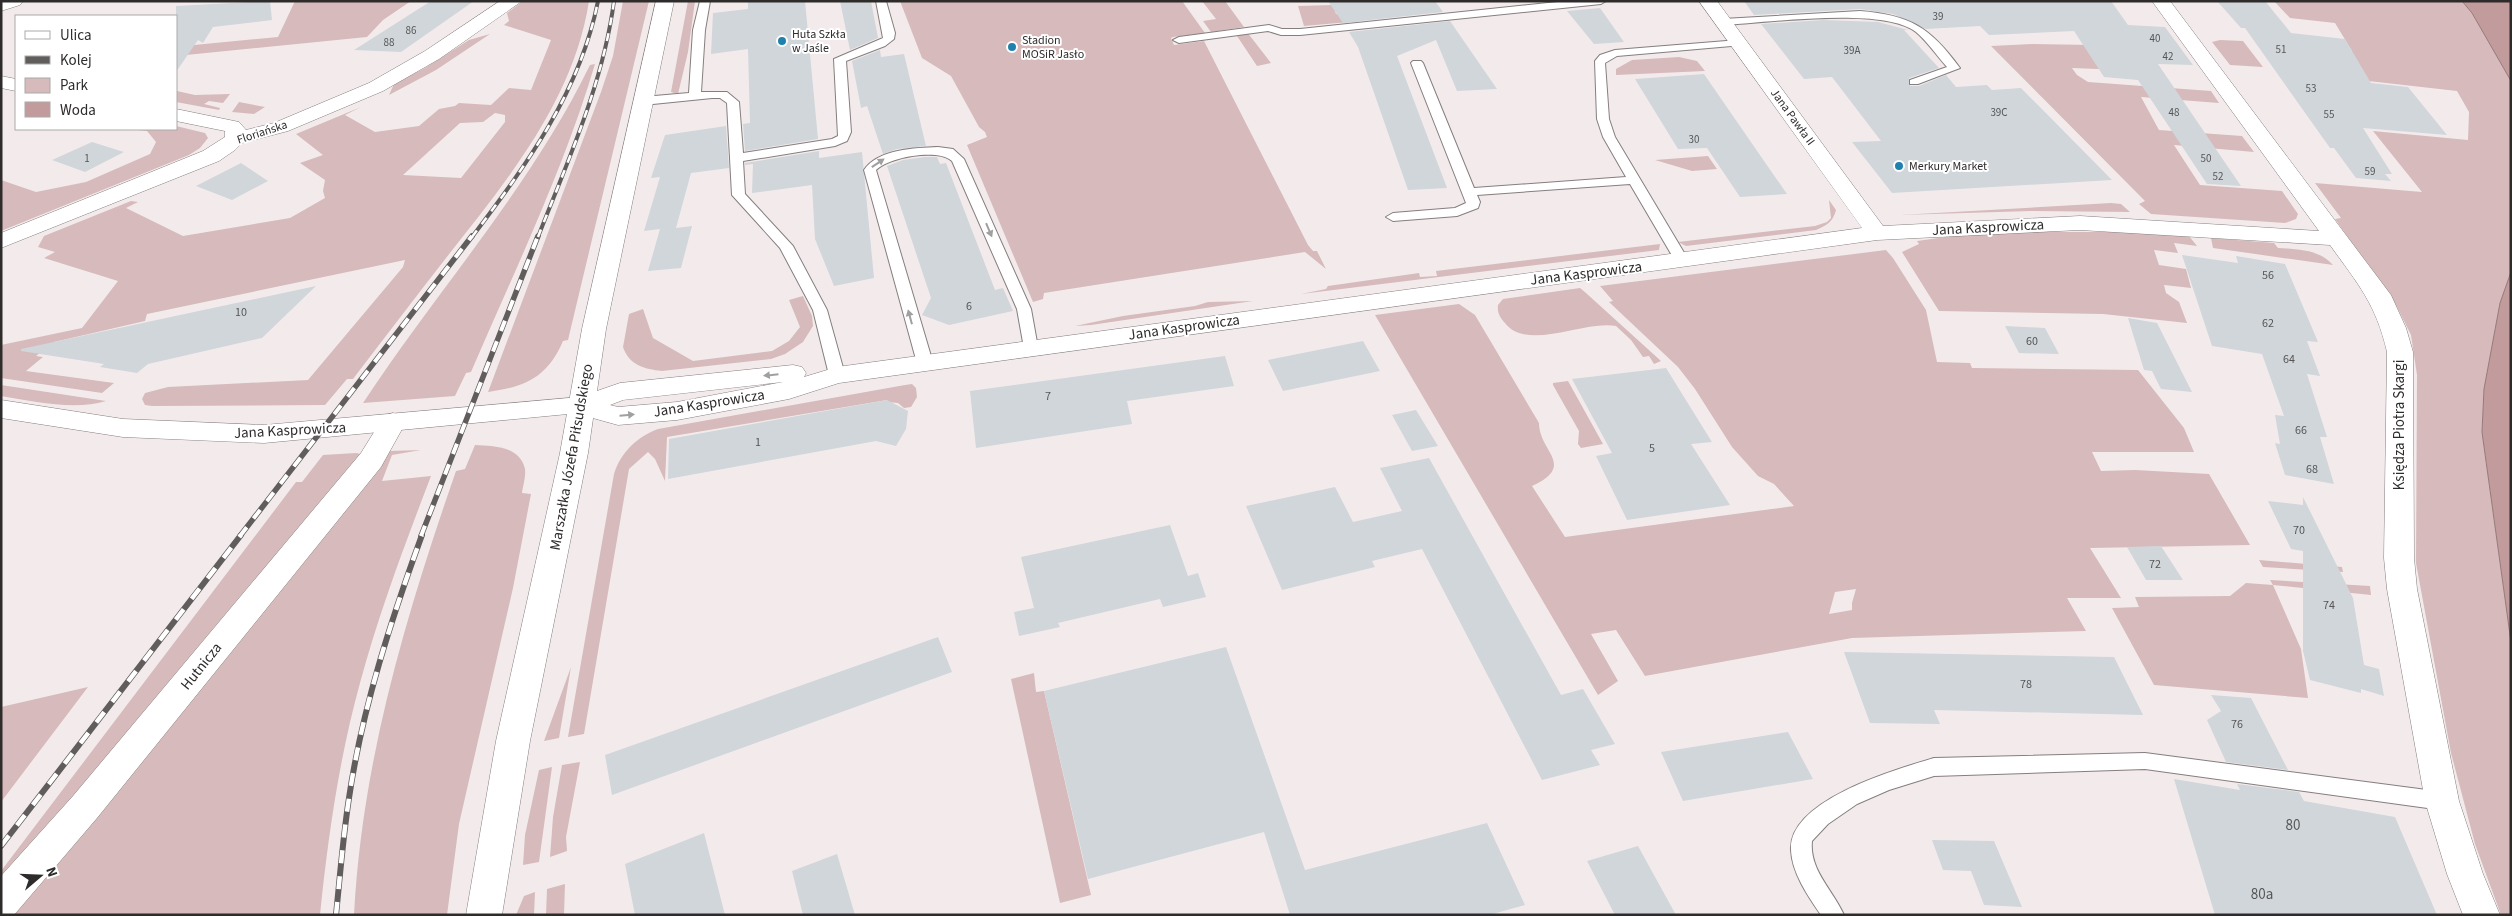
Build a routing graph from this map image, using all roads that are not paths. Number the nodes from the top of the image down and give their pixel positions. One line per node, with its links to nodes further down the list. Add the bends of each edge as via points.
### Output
1 (14, 1): 10 (street)
2 (513, 1): 21 (street, Floriańska, via 371,90 266,132)
3 (665, 1): 19 (street, Marszałka Józefa Piłsudskiego)
4 (705, 1): 18 (lane, via 699,30)
5 (882, 1): 22 (lane, via 888,38 881,44 840,59 843,138)
6 (1573, 1): 9 (lane)
7 (1708, 1): 11 (street, Jana Pawła II)
8 (2162, 1): 27 (street, Księdza Piotra Skargi)
9 (1596, 2): 12 (lane, via 1294,32 1269,28)
10 (1, 6)
11 (1723, 22): 13 (street, Jana Pawła II); 16 (lane, via 1860,14 1902,21 1920,30 1954,68)
12 (1179, 40)
13 (1739, 43): 23 (lane, via 1615,53 1600,60 1605,126); 26 (street, Jana Pawła II)
14 (1416, 63): 24 (lane)
15 (1, 82): 17 (street)
16 (1914, 82)
17 (15, 84)
18 (695, 96): 19 (lane); 22 (lane, via 723,95 733,102)
19 (643, 101): 33 (street, Marszałka Józefa Piłsudskiego)
20 (178, 114): 21 (street, via 232,126 236,130)
21 (235, 138): 28 (street, Floriańska, via 211,156)
22 (736, 158): 32 (lane, via 739,195 786,246 808,286 824,321)
23 (1633, 180): 24 (lane); 29 (lane)
24 (1469, 192): 25 (lane, via 1473,206 1464,210)
25 (1393, 216)
26 (1877, 233): 27 (street, Jana Kasprowicza, via 2080,223); 29 (street, Jana Kasprowicza)
27 (2338, 239): 36 (street, Księdza Piotra Skargi, via 2382,300 2400,352 2399,558)
28 (1, 242)
29 (1682, 261): 30 (street, Jana Kasprowicza)
30 (1031, 348): 31 (street, Jana Kasprowicza); 31 (lane, one-way to 30, via 870,170 888,158 940,151 951,153 958,159 1024,309)
31 (925, 363): 32 (street, Jana Kasprowicza)
32 (837, 375): 33 (street, Jana Kasprowicza, via 789,390 677,411 618,416)
33 (580, 406): 35 (street, Jana Kasprowicza); 38 (street, Marszałka Józefa Piłsudskiego, via 574,453 513,741)
34 (1, 410): 35 (street, Jana Kasprowicza, via 123,428 181,432 264,434)
35 (393, 422): 37 (street, Hutnicza, via 371,460 92,799)
36 (2442, 801): 39 (lane, via 2145,761 1934,768 1903,776 1850,798 1819,818 1802,838 1802,859); 40 (street, Księdza Piotra Skargi)
37 (1, 904)
38 (484, 915)
39 (1833, 915)
40 (2482, 915)

